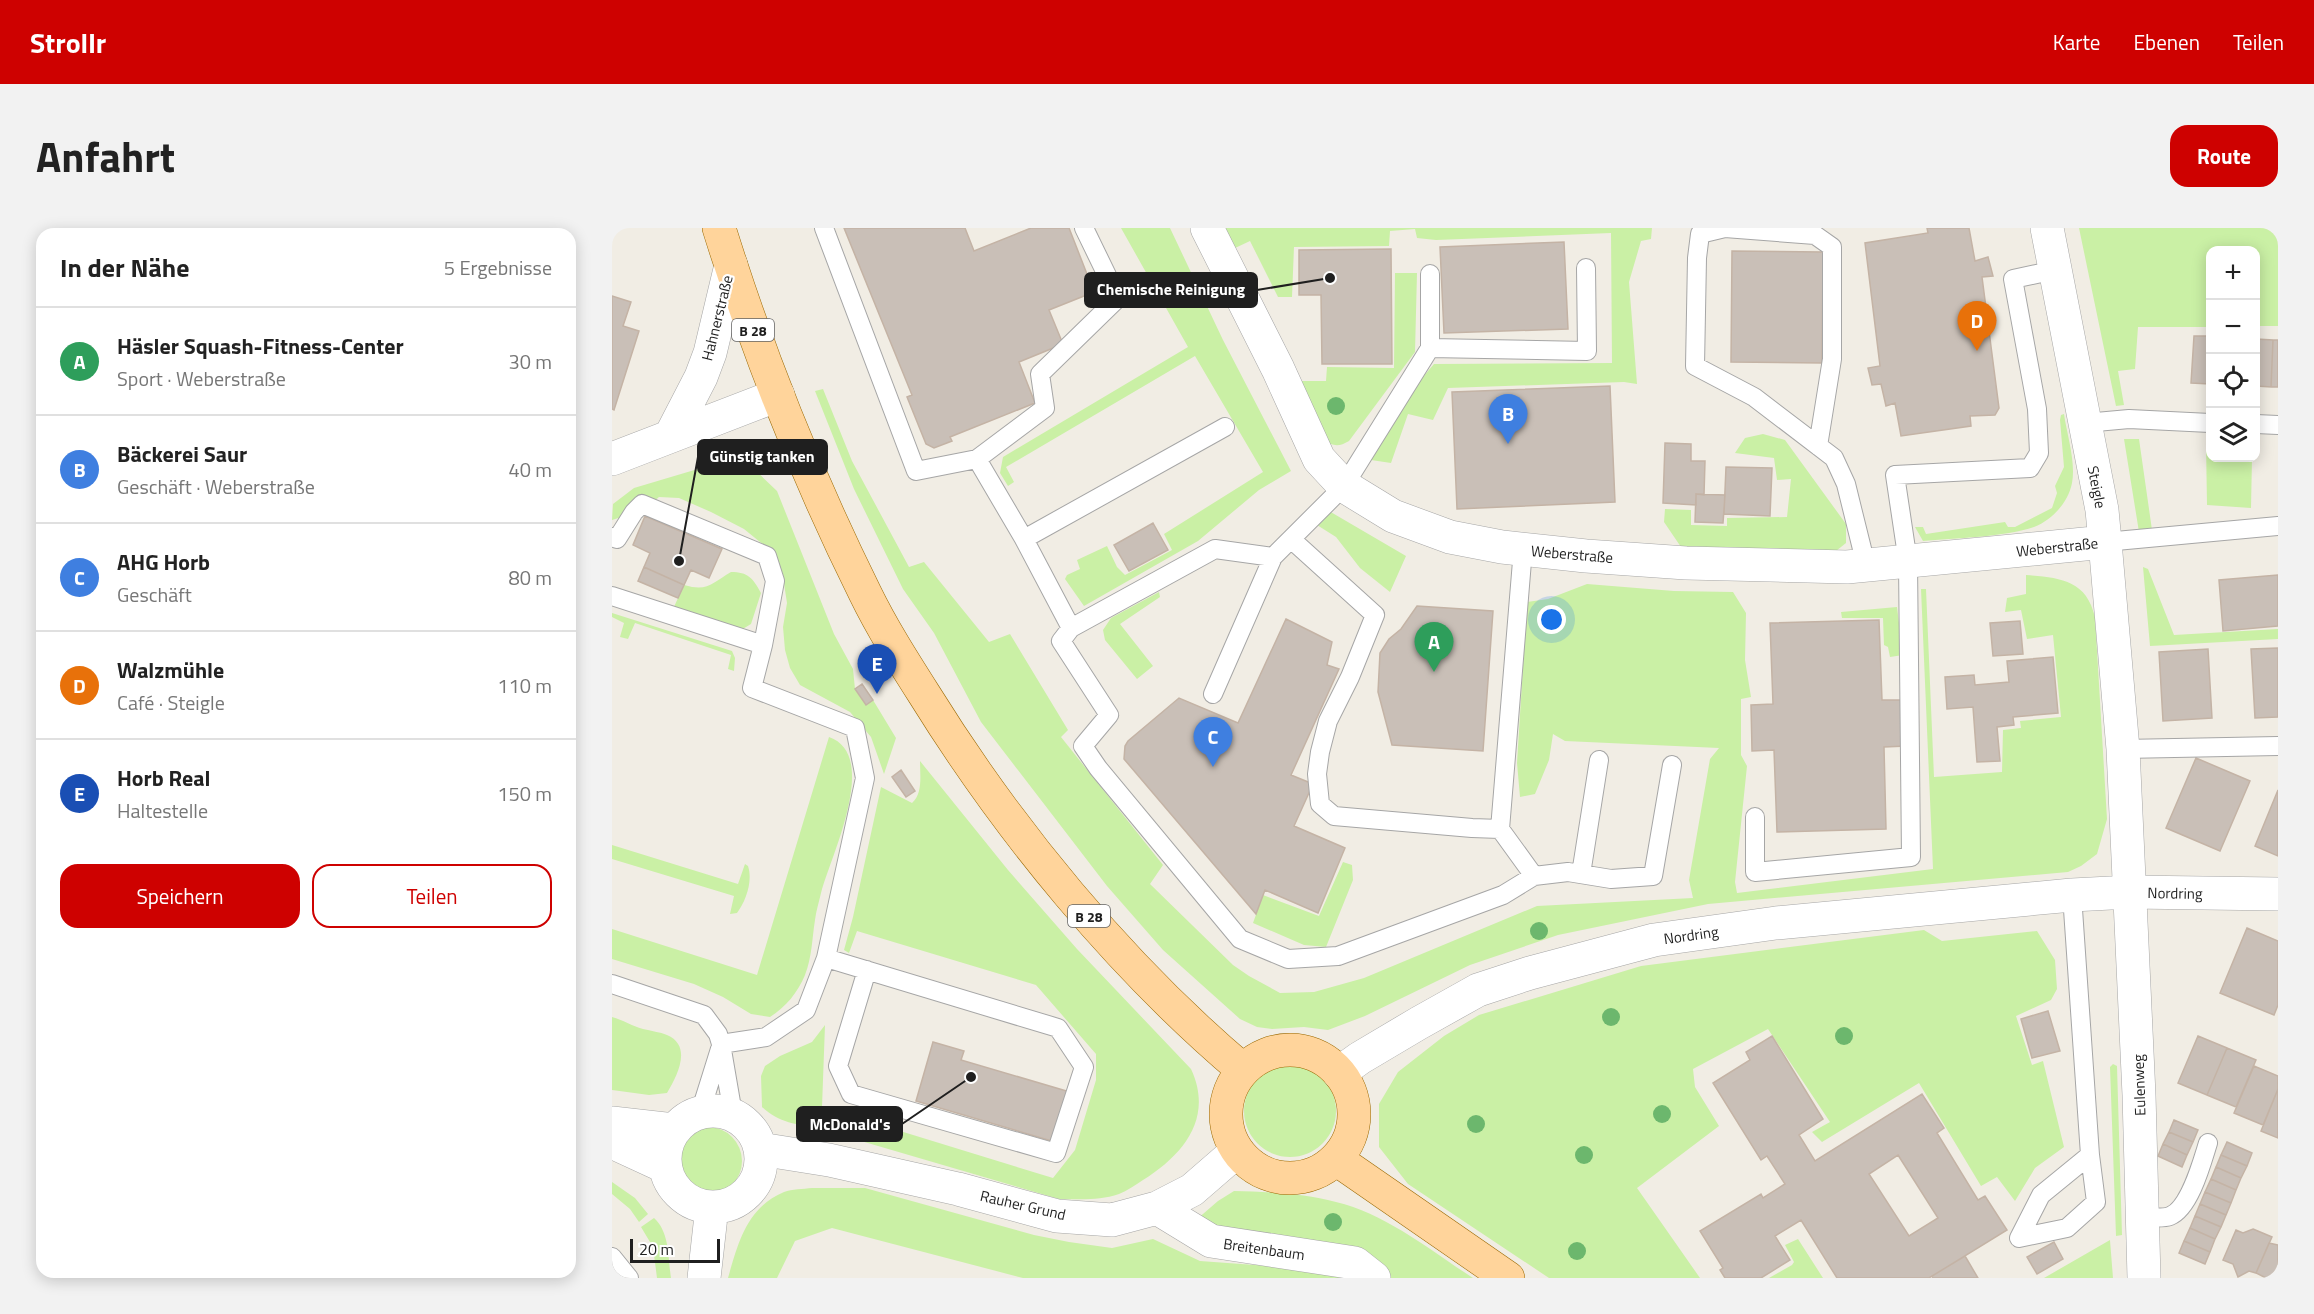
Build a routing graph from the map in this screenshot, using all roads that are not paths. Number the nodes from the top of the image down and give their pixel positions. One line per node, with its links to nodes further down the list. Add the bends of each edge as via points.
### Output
1 (719, 228): 6 (main road, B 28)
2 (824, 228): 20 (lane, via 916,471)
3 (1084, 228): 20 (lane, via 1118,298 1040,374 1045,408)
4 (1207, 228): 21 (street, Weberstraße, via 1319,459)
5 (2047, 228): 8 (street, Steigle)
6 (730, 265): 11 (main road, B 28); 17 (street, Hahnerstraße, via 710,353)
7 (1586, 268): 10 (lane, via 1587,351)
8 (2055, 270): 12 (street, Steigle); 29 (lane, via 2013,279 2037,409 2039,453 2030,468 1895,475)
9 (1430, 274): 10 (lane)
10 (1430, 348): 21 (lane)
11 (778, 394): 17 (street); 50 (main road, B 28, via 866,595 955,744 1052,874 1140,973)
12 (2085, 423): 13 (lane, via 2129,419); 26 (street, Steigle)
13 (2206, 423)
14 (2260, 424): 15 (lane)
15 (2278, 425)
16 (1225, 427): 24 (lane)
17 (670, 435): 19 (street)
18 (1818, 446): 18 (lane, via 1754,397 1695,366 1700,234 1725,228 1815,235 1832,247 1832,359); 30 (lane, via 1834,458 1846,484)
19 (612, 459)
20 (977, 459): 24 (lane)
21 (1344, 486): 25 (lane); 27 (street, Weberstraße, via 1393,516 1450,537)
22 (2278, 526): 26 (lane)
23 (612, 537): 33 (lane, via 617,539 642,504 767,556 775,581)
24 (1024, 539): 32 (lane)
25 (1291, 539): 28 (lane); 40 (lane, via 1375,615 1328,722 1317,774 1320,804 1334,816)
26 (2105, 542): 29 (street, Weberstraße); 36 (street, Steigle)
27 (1523, 549): 30 (street, Weberstraße, via 1686,562); 40 (lane)
28 (1273, 557): 32 (lane, via 1215,549); 34 (lane)
29 (1908, 562): 30 (street, Weberstraße); 39 (lane, via 1911,857 1755,872)
30 (1866, 565)
31 (612, 596): 33 (lane)
32 (1071, 628): 42 (lane, via 1061,641 1109,715 1083,746 1240,939 1288,959 1338,956 1503,895)
33 (764, 645): 46 (lane, via 752,688 855,728 865,778)
34 (1213, 694)
35 (2278, 746): 36 (lane)
36 (2122, 749): 43 (street, Steigle)
37 (1599, 760): 41 (lane)
38 (1672, 765): 41 (lane, via 1653,876 1611,879)
39 (1755, 817)
40 (1500, 829): 42 (lane)
41 (1581, 874): 42 (lane)
42 (1534, 876)
43 (2130, 892): 44 (street, Nordring); 45 (street, Nordring); 64 (street, Eulenweg)
44 (2278, 894)
45 (2072, 895): 51 (street, Nordring, via 1776,923 1654,940 1530,972 1478,990); 58 (lane)
46 (826, 958): 47 (lane); 49 (lane, via 806,1010 766,1037)
47 (867, 970): 47 (lane, via 838,1066 851,1094 1056,1153 1084,1067 1058,1028)
48 (612, 984): 49 (lane, via 704,1016)
49 (722, 1044): 52 (lane); 53 (lane)
50 (1243, 1070): 51 (main road, via 1263,1055 1288,1050 1312,1054); 57 (main road, via 1226,1104 1227,1129)
51 (1339, 1073): 59 (main road, via 1348,1088 1354,1112 1350,1137)
52 (733, 1114): 53 (street, via 708,1111); 60 (street, via 751,1129)
53 (687, 1121): 54 (street); 61 (street, via 664,1151)
54 (612, 1122)
55 (612, 1142): 61 (street)
56 (2208, 1143): 64 (lane, via 2196,1180 2179,1210 2169,1216)
57 (1237, 1151): 59 (main road, via 1255,1169 1279,1178 1304,1177); 63 (street, Rauher Grund, via 1192,1190)
58 (2090, 1155): 58 (lane, via 2041,1195 2019,1238 2067,1228 2096,1202)
59 (1336, 1159): 69 (main road)
60 (759, 1163): 62 (street, via 751,1191 738,1201); 63 (street, Rauher Grund, via 829,1160 1057,1216 1112,1220)
61 (664, 1166): 62 (street, via 678,1194 691,1203)
62 (712, 1207): 67 (street)
63 (1157, 1208): 68 (street, Breitenbaum, via 1211,1241 1355,1263)
64 (2142, 1217): 70 (street, Eulenweg)
65 (612, 1257): 66 (lane)
66 (628, 1278)
67 (705, 1278)
68 (1374, 1278)
69 (1508, 1278)
70 (2144, 1278)

